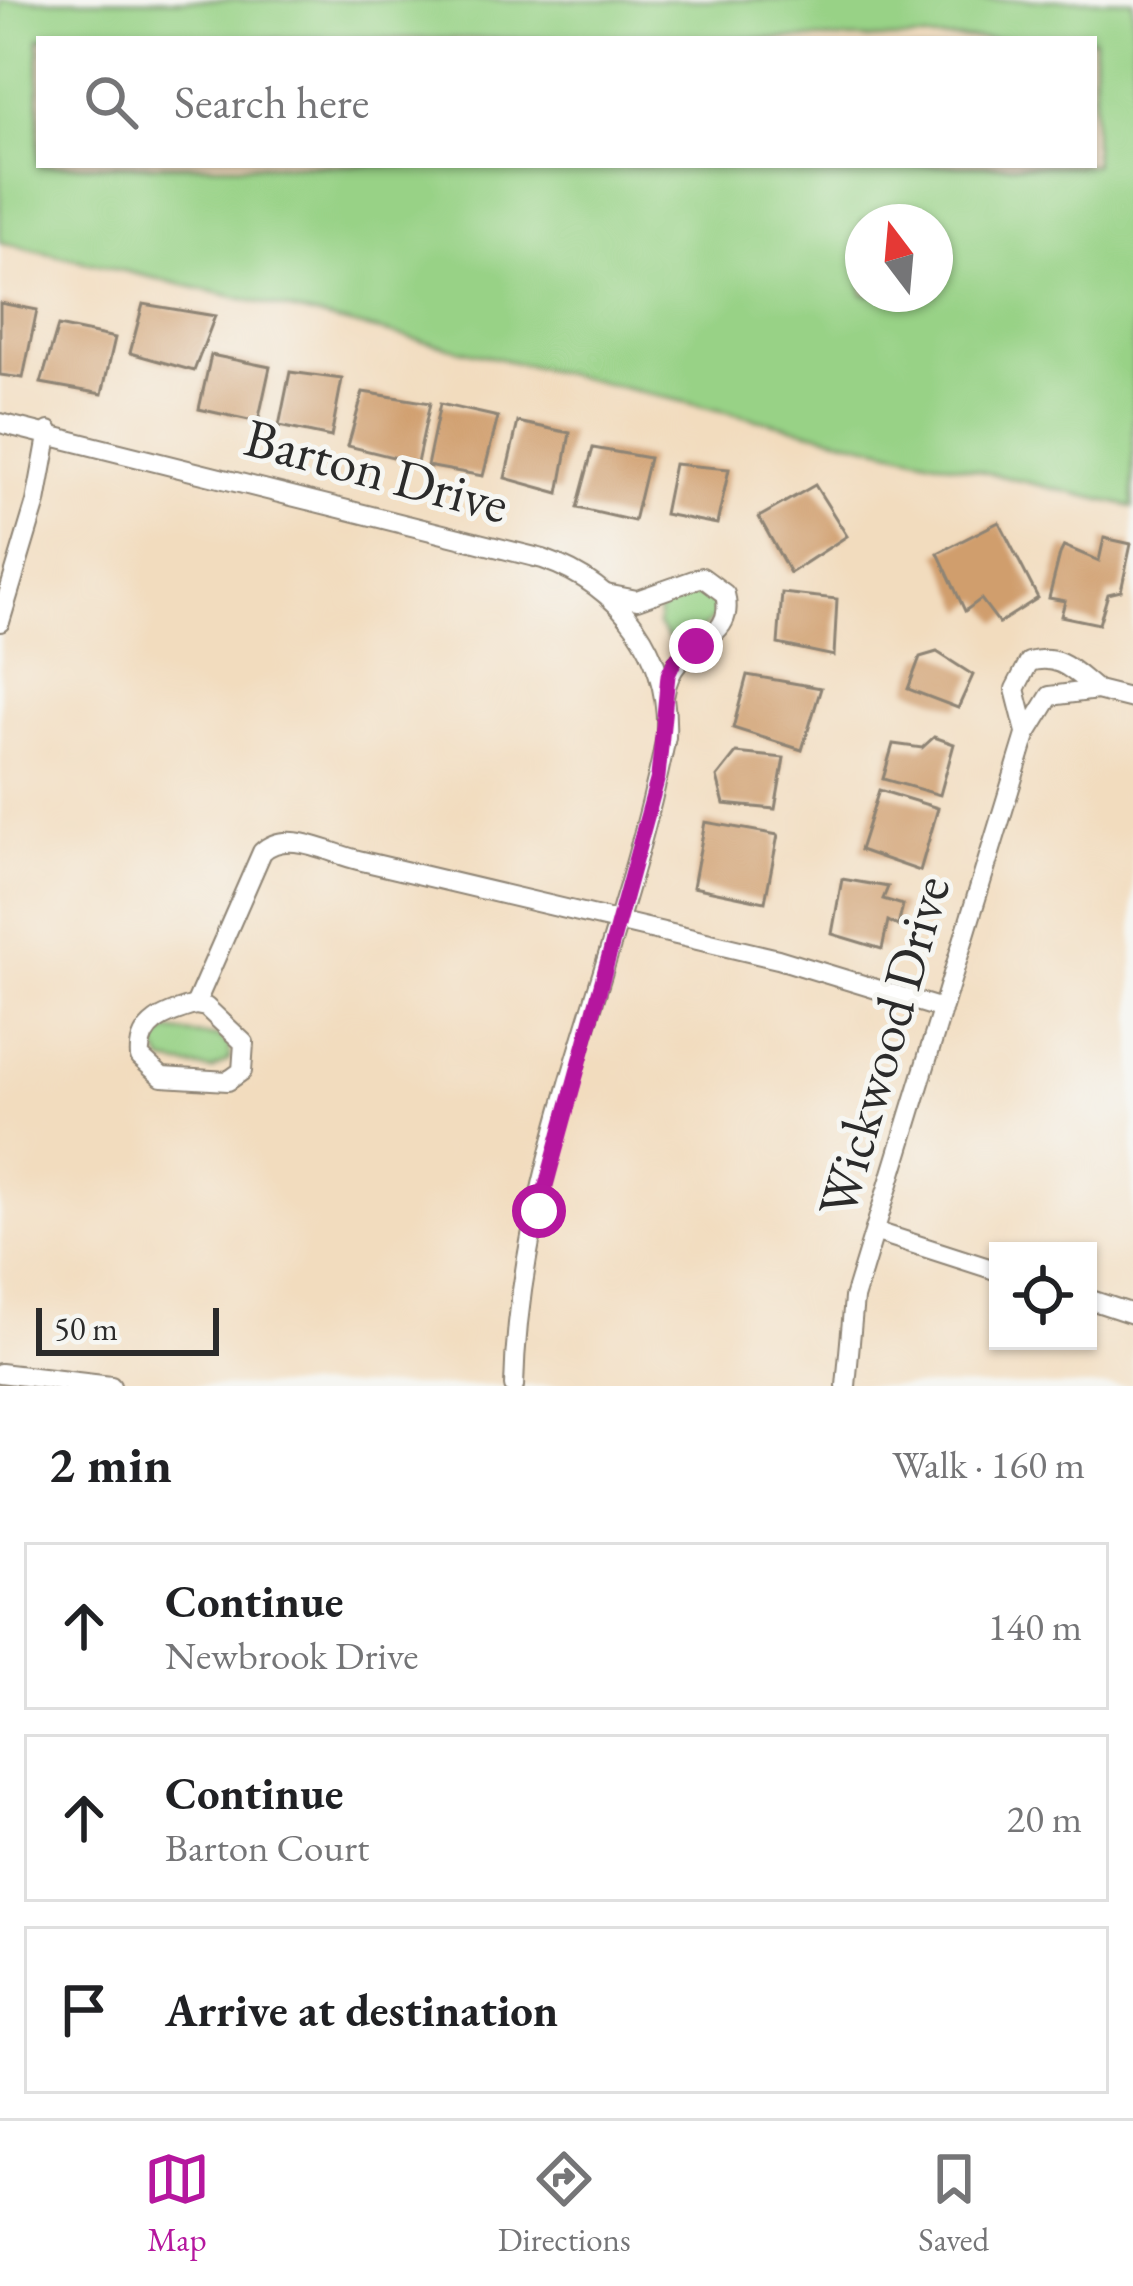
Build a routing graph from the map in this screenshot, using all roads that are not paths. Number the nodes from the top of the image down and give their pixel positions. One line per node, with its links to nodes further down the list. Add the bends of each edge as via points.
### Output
1 (0, 423): 2 (street, Barton Drive)
2 (49, 431): 3 (street, Barton Drive, via 543,559); 4 (street)
3 (606, 594): 6 (street, Barton Drive, via 645,640); 6 (street, via 637,600 702,577 725,594 722,628 675,660)
4 (0, 622)
5 (1097, 690): 7 (street); 8 (street, Wickwood Drive, via 1050,696); 8 (street, Wickwood Drive, via 1061,661 1029,662 1015,689)
6 (664, 698): 9 (street, via 658,777)
7 (1133, 699)
8 (1026, 735): 11 (street, Wickwood Drive)
9 (616, 920): 10 (street, via 294,840 271,843 227,921); 11 (street); 18 (street, via 539,1211)
10 (195, 1005): 10 (street, via 155,1019 144,1030 140,1058 162,1077 228,1081 242,1071 244,1042)
11 (939, 1008): 12 (street, Wickwood Drive)
12 (877, 1232): 13 (street); 19 (street, Wickwood Drive, via 854,1298)
13 (989, 1268)
14 (1097, 1303): 15 (street)
15 (1133, 1314)
16 (0, 1373): 17 (street)
17 (111, 1386)
18 (514, 1386)
19 (846, 1386)

